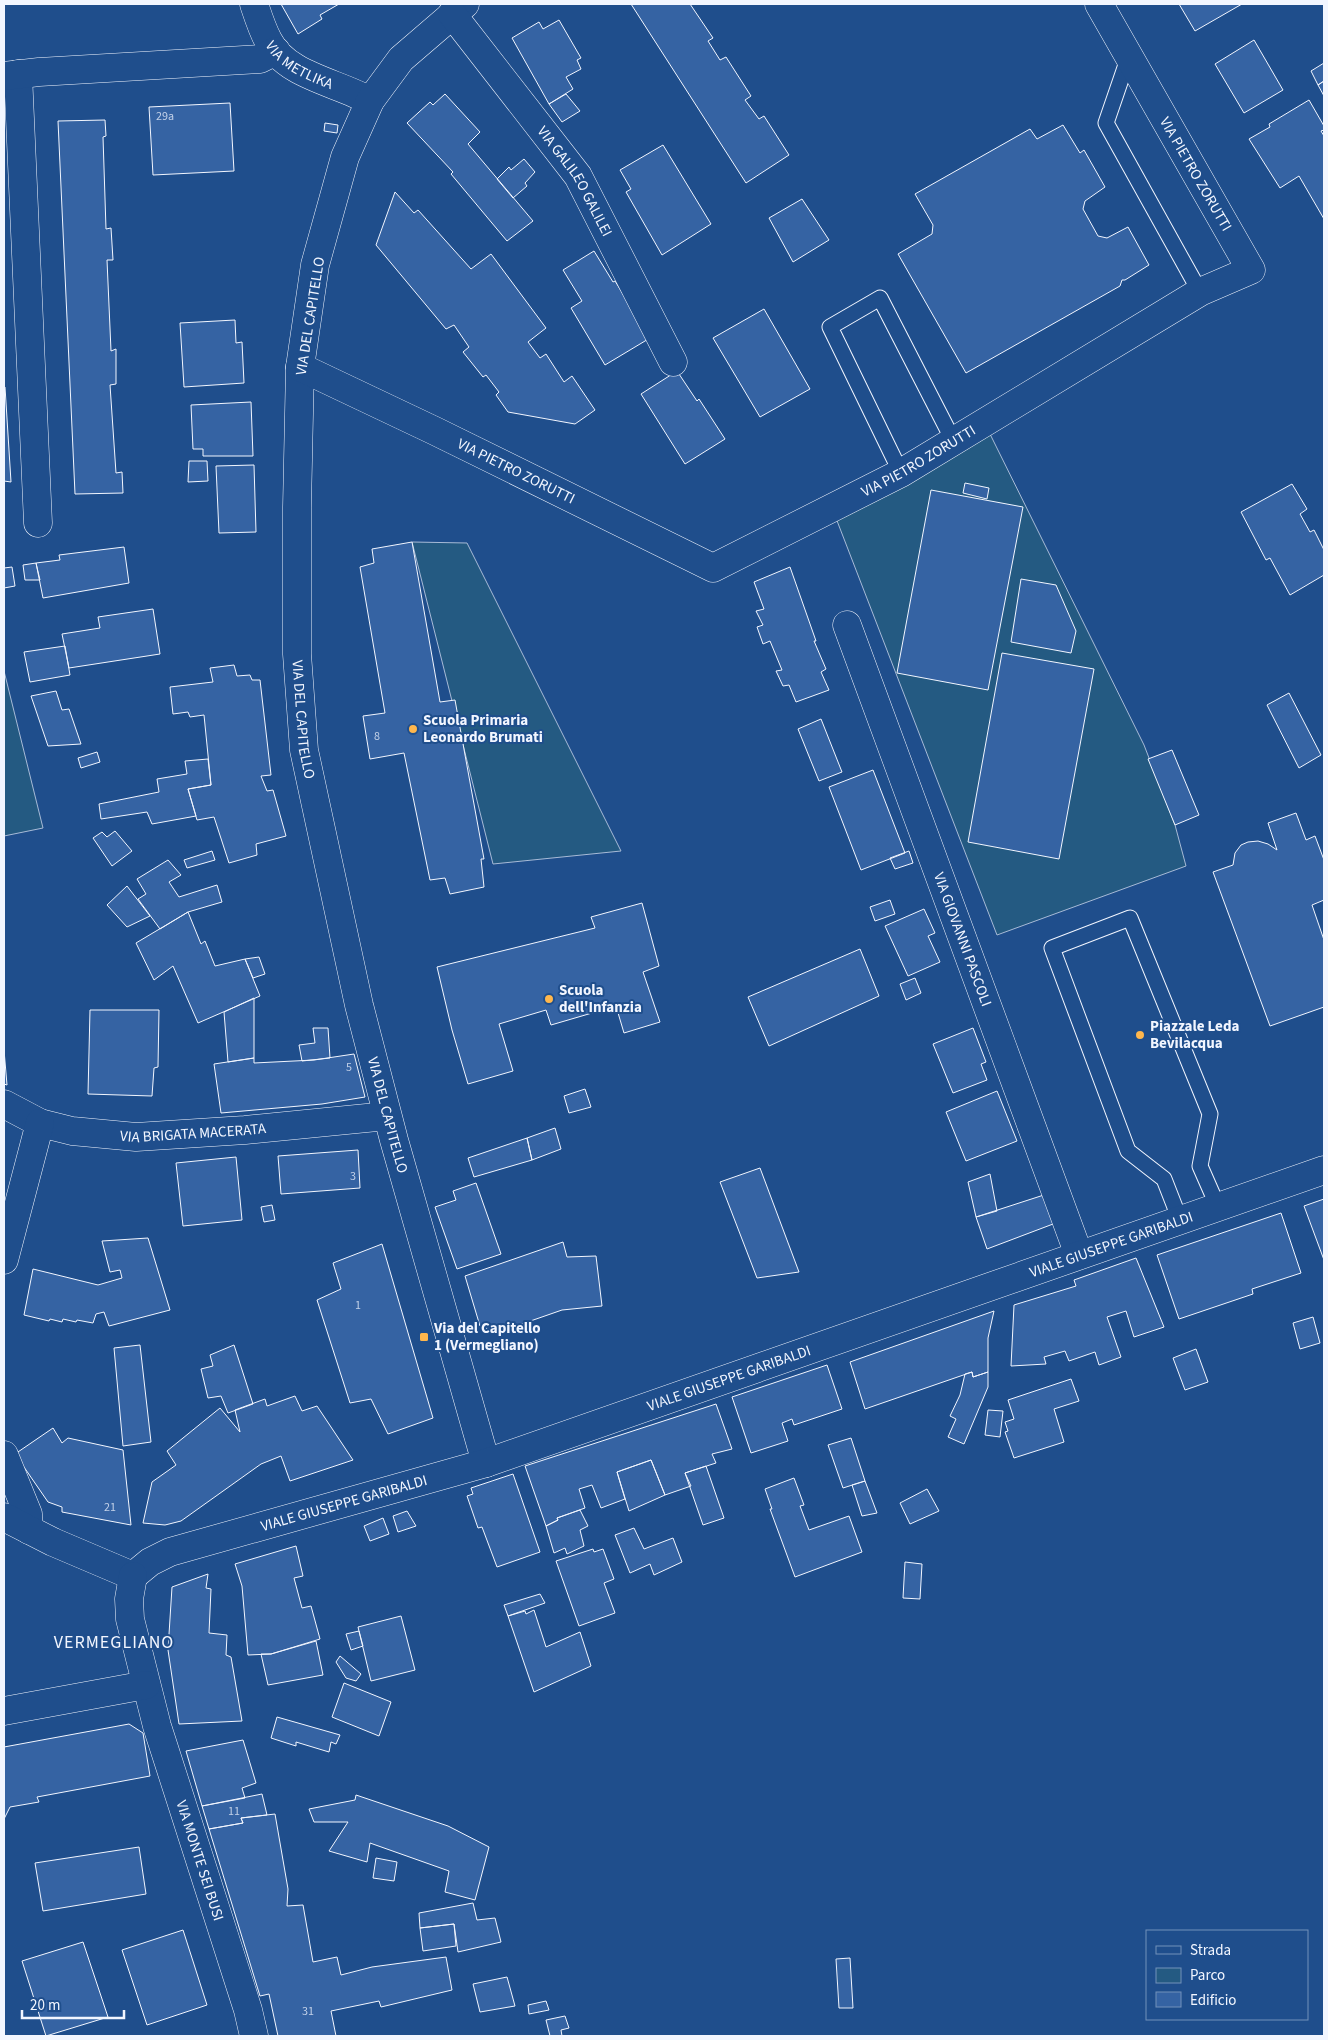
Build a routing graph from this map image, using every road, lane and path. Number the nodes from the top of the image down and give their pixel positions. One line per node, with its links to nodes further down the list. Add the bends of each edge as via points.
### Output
1 (254, 4): 4 (street, VIA METLIKA)
2 (1099, 4): 5 (street, VIA PIETRO ZORUTTI)
3 (459, 9): 7 (street, VIA DEL CAPITELLO, via 401,59); 9 (street, VIA GALILEO GALILEI, via 578,176)
4 (276, 51): 6 (street, via 260,59); 7 (street, VIA METLIKA, via 295,69 353,91)
5 (1129, 56): 8 (lane, via 1106,123); 8 (street, VIA PIETRO ZORUTTI, via 1251,270)
6 (11, 75): 13 (street)
7 (370, 101): 10 (street, VIA DEL CAPITELLO, via 344,157 315,265)
8 (1200, 292): 11 (street, VIA PIETRO ZORUTTI)
9 (673, 362)
10 (300, 367): 12 (street, VIA PIETRO ZORUTTI, via 713,568); 16 (street, VIA DEL CAPITELLO, via 297,644 304,750 359,1005)
11 (954, 442): 12 (street, VIA PIETRO ZORUTTI); 12 (lane, via 880,298 830,326)
12 (901, 473)
13 (38, 523)
14 (847, 624): 21 (street, VIA GIOVANNI PASCOLI)
15 (4, 1104): 17 (street, VIA BRIGATA MACERATA)
16 (387, 1116): 17 (street, VIA BRIGATA MACERATA, via 136,1137 72,1131); 24 (street, VIA DEL CAPITELLO)
17 (40, 1123): 22 (street)
18 (1324, 1170): 19 (street, VIALE GIUSEPPE GARIBALDI)
19 (1218, 1207): 20 (street, VIALE GIUSEPPE GARIBALDI); 20 (lane, via 1200,1166 1210,1114 1130,918 1052,948 1128,1151 1164,1179)
20 (1180, 1220): 21 (street, VIALE GIUSEPPE GARIBALDI)
21 (1079, 1255): 24 (street, VIALE GIUSEPPE GARIBALDI)
22 (4, 1260)
23 (4, 1456): 26 (street, via 28,1514)
24 (486, 1462): 27 (street, VIALE GIUSEPPE GARIBALDI, via 170,1552)
25 (4, 1517): 26 (street)
26 (29, 1530): 27 (street)
27 (133, 1576): 28 (street, VIA MONTE SEI BUSI, via 130,1619)
28 (146, 1685): 29 (street); 30 (street, VIA MONTE SEI BUSI)
29 (4, 1712)
30 (254, 2036)

